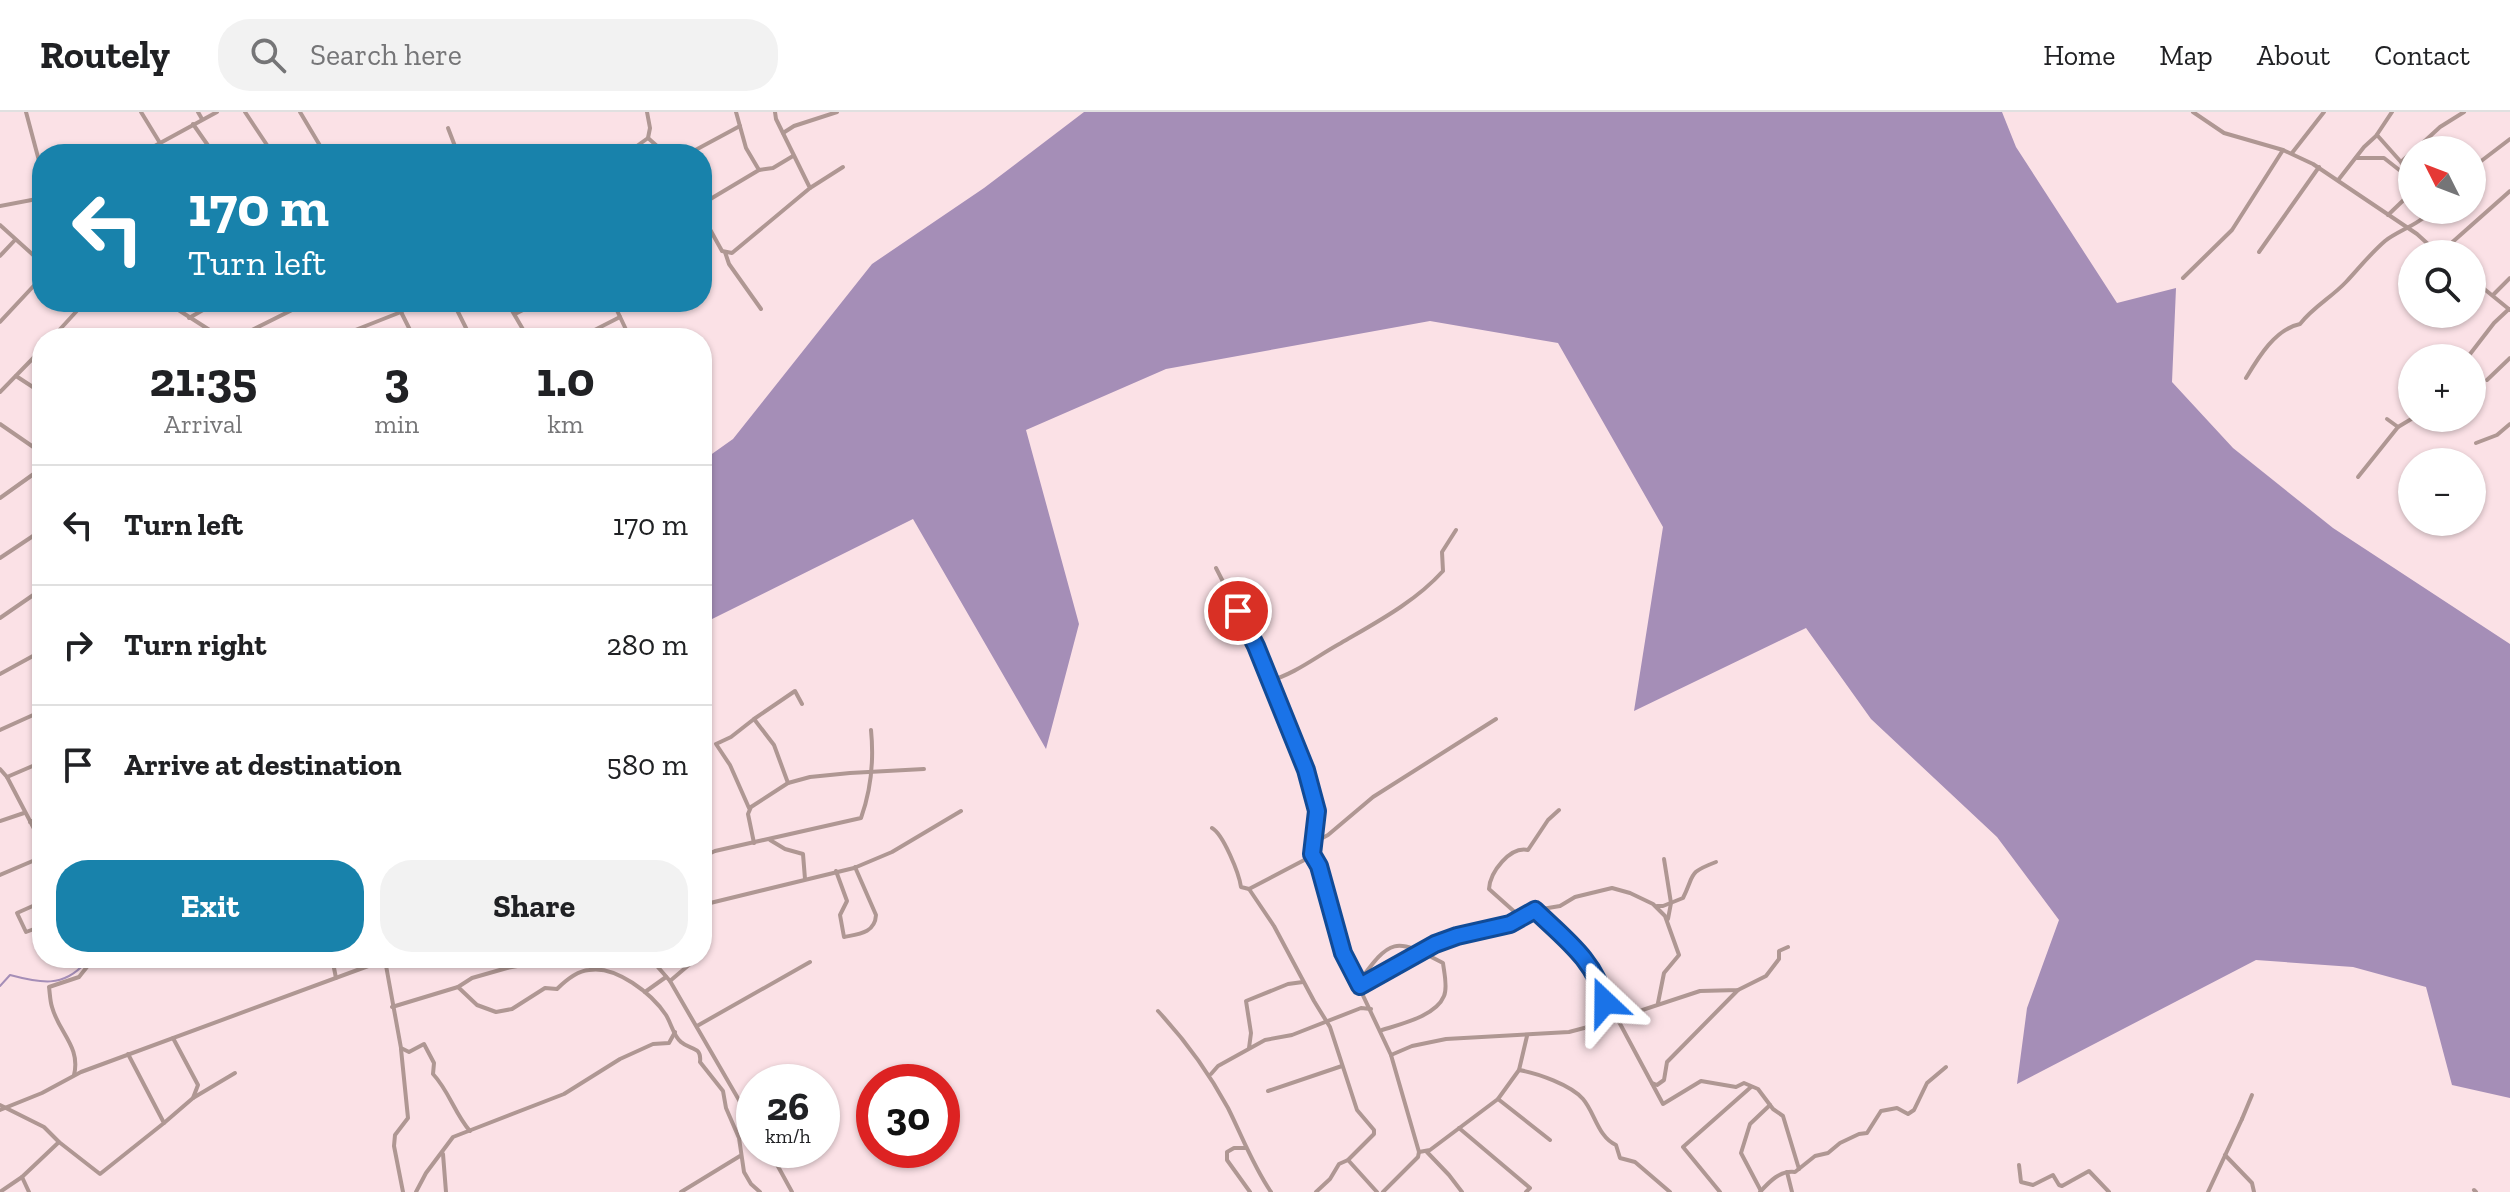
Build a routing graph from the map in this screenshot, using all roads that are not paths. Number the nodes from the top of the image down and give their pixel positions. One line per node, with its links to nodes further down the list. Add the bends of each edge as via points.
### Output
1 (26, 112): 24 (street)
2 (141, 112): 25 (street)
3 (198, 112): 15 (street)
4 (217, 112): 15 (street)
5 (245, 112): 27 (street)
6 (302, 112): 28 (street)
7 (647, 112): 22 (street)
8 (736, 112): 17 (street)
9 (775, 112): 19 (street)
10 (837, 112): 19 (street)
11 (2193, 112): 33 (street, via 2224,133)
12 (2324, 112): 34 (street)
13 (2392, 112): 20 (street)
14 (2464, 112): 21 (street)
15 (202, 119): 16 (street)
16 (193, 124): 25 (street); 26 (street)
17 (740, 126): 32 (street); 42 (street)
18 (448, 128): 29 (street)
19 (783, 133): 35 (street)
20 (2377, 135): 37 (street); 38 (street)
21 (2430, 136)
22 (648, 138): 30 (street); 31 (street)
23 (2510, 139): 36 (street)
24 (35, 144)
25 (157, 144)
26 (207, 144)
27 (266, 144)
28 (320, 144)
29 (454, 144)
30 (640, 144)
31 (655, 144)
32 (707, 144)
33 (2283, 150): 34 (street); 62 (street, via 2232,230)
34 (2292, 153): 40 (street)
35 (794, 156): 42 (street); 44 (street)
36 (2486, 157)
37 (2356, 158): 41 (street, via 2384,158); 43 (street)
38 (2398, 159)
39 (843, 167): 44 (street)
40 (2319, 167): 43 (street); 59 (street)
41 (2398, 168)
42 (759, 170): 46 (street)
43 (2339, 179): 50 (street)
44 (810, 188): 58 (street, via 732,253)
45 (2510, 191): 57 (street)
46 (712, 198)
47 (32, 200): 49 (street)
48 (2398, 205): 50 (street)
49 (0, 206)
50 (2388, 215): 53 (street)
51 (2411, 224): 53 (street)
52 (0, 225): 55 (street)
53 (2405, 227): 56 (street); 92 (street, via 2300,324 2289,326 2261,353)
54 (712, 233): 58 (street)
55 (16, 239): 60 (street); 61 (street)
56 (2424, 240)
57 (2455, 240)
58 (725, 252): 67 (street)
59 (2259, 252)
60 (32, 254)
61 (0, 256)
62 (2183, 278)
63 (2510, 278): 66 (street)
64 (32, 288): 79 (street)
65 (2486, 290): 66 (street)
66 (2493, 295): 68 (street)
67 (761, 309)
68 (2510, 310): 88 (street)
69 (76, 312): 80 (street)
70 (180, 312): 78 (street)
71 (200, 312): 78 (street)
72 (289, 312): 82 (street)
73 (401, 312): 83 (street); 84 (street)
74 (519, 312): 76 (street)
75 (618, 312): 77 (street)
76 (515, 314): 85 (street)
77 (620, 317): 86 (street); 87 (street)
78 (189, 318): 81 (street)
79 (0, 322)
80 (61, 328)
81 (206, 328)
82 (257, 328)
83 (360, 328)
84 (409, 328)
85 (523, 328)
86 (599, 328)
87 (625, 328)
88 (2478, 344)
89 (2510, 358): 93 (street)
90 (32, 359): 91 (street)
91 (16, 376): 94 (street); 95 (street)
92 (2246, 378)
93 (2487, 380)
94 (32, 386)
95 (0, 392)
96 (2387, 419): 99 (street)
97 (0, 424): 100 (street)
98 (2510, 424): 102 (street)
99 (2398, 427): 105 (street)
100 (7, 430): 101 (street); 103 (street)
101 (0, 434)
102 (2476, 443)
103 (32, 446)
104 (32, 475): 106 (street)
105 (2358, 477)
106 (0, 498)
107 (1456, 530): 115 (street, via 1442,552 1443,571 1413,597 1370,628)
108 (32, 537): 109 (street)
109 (0, 558)
110 (1216, 568): 115 (street)
111 (32, 596): 112 (street)
112 (0, 618)
113 (32, 656): 114 (street)
114 (0, 674)
115 (1269, 681): 138 (street, via 1306,770 1317,811)
116 (802, 704): 118 (street, via 795,691)
117 (32, 716): 120 (street)
118 (754, 719): 127 (street, via 774,745); 128 (street, via 716,744)
119 (1496, 719): 138 (street, via 1373,797)
120 (0, 730)
121 (871, 730): 125 (street)
122 (32, 766): 126 (street)
123 (0, 769): 126 (street)
124 (924, 769): 125 (street)
125 (871, 772): 127 (street); 137 (street, via 861,818)
126 (7, 777): 131 (street)
127 (788, 783): 128 (street)
128 (749, 810): 139 (street)
129 (1559, 810): 155 (street, via 1528,850 1508,854 1490,882 1489,889)
130 (961, 811): 145 (street, via 892,852)
131 (24, 813): 132 (street); 134 (street)
132 (0, 821)
133 (32, 821): 134 (street)
134 (29, 822): 135 (street)
135 (32, 827)
136 (1212, 828): 149 (street, via 1225,843 1241,887)
137 (770, 839): 139 (street); 148 (street, via 803,854)
138 (1315, 842): 141 (street)
139 (754, 843): 140 (street)
140 (712, 853)
141 (1312, 856): 149 (street); 171 (street, via 1343,953)
142 (1664, 859): 151 (street)
143 (32, 861): 147 (street)
144 (1716, 862): 151 (street, via 1696,870 1683,898)
145 (855, 867): 146 (street); 146 (street, via 876,915 871,929 862,934 844,937 840,915 847,901)
146 (836, 871): 148 (street)
147 (0, 875)
148 (805, 879): 150 (street)
149 (1249, 889): 170 (street)
150 (712, 902)
151 (1671, 903): 153 (street); 156 (street)
152 (32, 906): 157 (street, via 17,913 26,932)
153 (1654, 906): 154 (street, via 1612,888); 156 (street)
154 (1535, 910): 155 (street); 181 (street, via 1600,981)
155 (1519, 918): 159 (street)
156 (1667, 922): 175 (street, via 1679,955 1664,973)
157 (32, 930)
158 (1788, 947): 173 (street, via 1779,951 1766,976)
159 (1422, 951): 171 (street); 171 (street, via 1405,944 1385,951); 183 (street, via 1443,963 1446,993 1438,1006 1416,1020)
160 (810, 962): 182 (street)
161 (86, 968): 191 (street, via 79,977 49,987 52,1008)
162 (334, 968): 168 (street)
163 (363, 968): 168 (street)
164 (389, 968): 176 (street)
165 (507, 968): 172 (street)
166 (659, 968): 169 (street)
167 (683, 968): 169 (street)
168 (336, 978): 186 (street)
169 (668, 979): 174 (street); 182 (street)
170 (1303, 982): 180 (street); 188 (street, via 1246,1001)
171 (1359, 985): 177 (street)
172 (458, 987): 174 (street, via 477,1005 496,1012 512,1009 545,988 557,989 589,969 617,976); 176 (street)
173 (1738, 990): 175 (street, via 1700,991); 199 (street, via 1667,1062 1664,1080)
174 (645, 992): 184 (street)
175 (1658, 1003): 179 (street)
176 (392, 1007): 187 (street)
177 (1371, 1009): 180 (street); 183 (street)
178 (1158, 1011): 217 (street, via 1214,1085)
179 (1618, 1020): 181 (street); 199 (street)
180 (1327, 1023): 188 (street); 192 (street)
181 (1603, 1023): 185 (street)
182 (697, 1026): 204 (street)
183 (1380, 1030): 190 (street)
184 (675, 1032): 213 (street, via 669,1043 653,1044 620,1059 564,1094); 214 (street, via 681,1042 697,1049 700,1062 723,1091)
185 (1527, 1036): 190 (street, via 1446,1039); 195 (street)
186 (173, 1037): 189 (street); 200 (street)
187 (401, 1048): 213 (street, via 409,1052 424,1044 434,1063 433,1074); 233 (street, via 408,1118 395,1135 394,1146)
188 (1249, 1048): 197 (street)
189 (128, 1054): 194 (street); 211 (street)
190 (1391, 1055): 220 (street)
191 (77, 1064): 194 (street); 198 (street)
192 (1342, 1066): 202 (street); 223 (street, via 1357,1110 1374,1134)
193 (1946, 1067): 227 (street, via 1927,1083 1914,1110 1881,1111 1867,1133 1815,1156)
194 (88, 1069): 198 (street)
195 (1519, 1070): 207 (street); 246 (street, via 1555,1081 1582,1097 1620,1158 1635,1162)
196 (235, 1073): 203 (street)
197 (1211, 1074)
198 (74, 1075): 210 (street)
199 (1650, 1082): 201 (street, via 1663,1104 1701,1081)
200 (198, 1085): 203 (street); 206 (street)
201 (1752, 1086): 208 (street); 247 (street, via 1683,1147)
202 (1268, 1091)
203 (206, 1092): 206 (street)
204 (736, 1094)
205 (2252, 1095): 221 (street)
206 (193, 1098): 211 (street)
207 (1498, 1099): 212 (street); 215 (street)
208 (1770, 1105): 227 (street, via 1783,1116); 248 (street, via 1750,1124 1741,1153)
209 (0, 1107): 210 (street)
210 (6, 1107): 216 (street, via 44,1127)
211 (164, 1123): 216 (street, via 100,1174)
212 (1459, 1128): 219 (street); 245 (street, via 1530,1188)
213 (470, 1131): 218 (street, via 453,1137)
214 (736, 1131)
215 (1550, 1140)
216 (59, 1142): 229 (street)
217 (1246, 1148): 239 (street, via 1227,1152 1227,1160); 240 (street)
218 (443, 1151): 234 (street); 235 (street)
219 (1426, 1151): 220 (street); 244 (street)
220 (1419, 1152): 230 (street)
221 (2225, 1155): 251 (street); 252 (street)
222 (736, 1158): 236 (street)
223 (1348, 1160): 241 (street); 242 (street)
224 (2019, 1165): 250 (street, via 2021,1182 2033,1185 2053,1175 2062,1186 2089,1171)
225 (744, 1168): 237 (street)
226 (779, 1168): 238 (street)
227 (1799, 1169): 228 (street)
228 (1787, 1172): 248 (street); 249 (street)
229 (22, 1177): 231 (street); 232 (street)
230 (1388, 1187): 242 (street); 243 (street)
231 (0, 1192)
232 (29, 1192)
233 (403, 1192)
234 (416, 1192)
235 (446, 1192)
236 (681, 1192)
237 (760, 1192)
238 (792, 1192)
239 (1250, 1192)
240 (1269, 1192)
241 (1316, 1192)
242 (1380, 1192)
243 (1393, 1192)
244 (1462, 1192)
245 (1526, 1192)
246 (1670, 1192)
247 (1720, 1192)
248 (1760, 1192)
249 (1792, 1192)
250 (2109, 1192)
251 (2208, 1192)
252 (2254, 1192)

